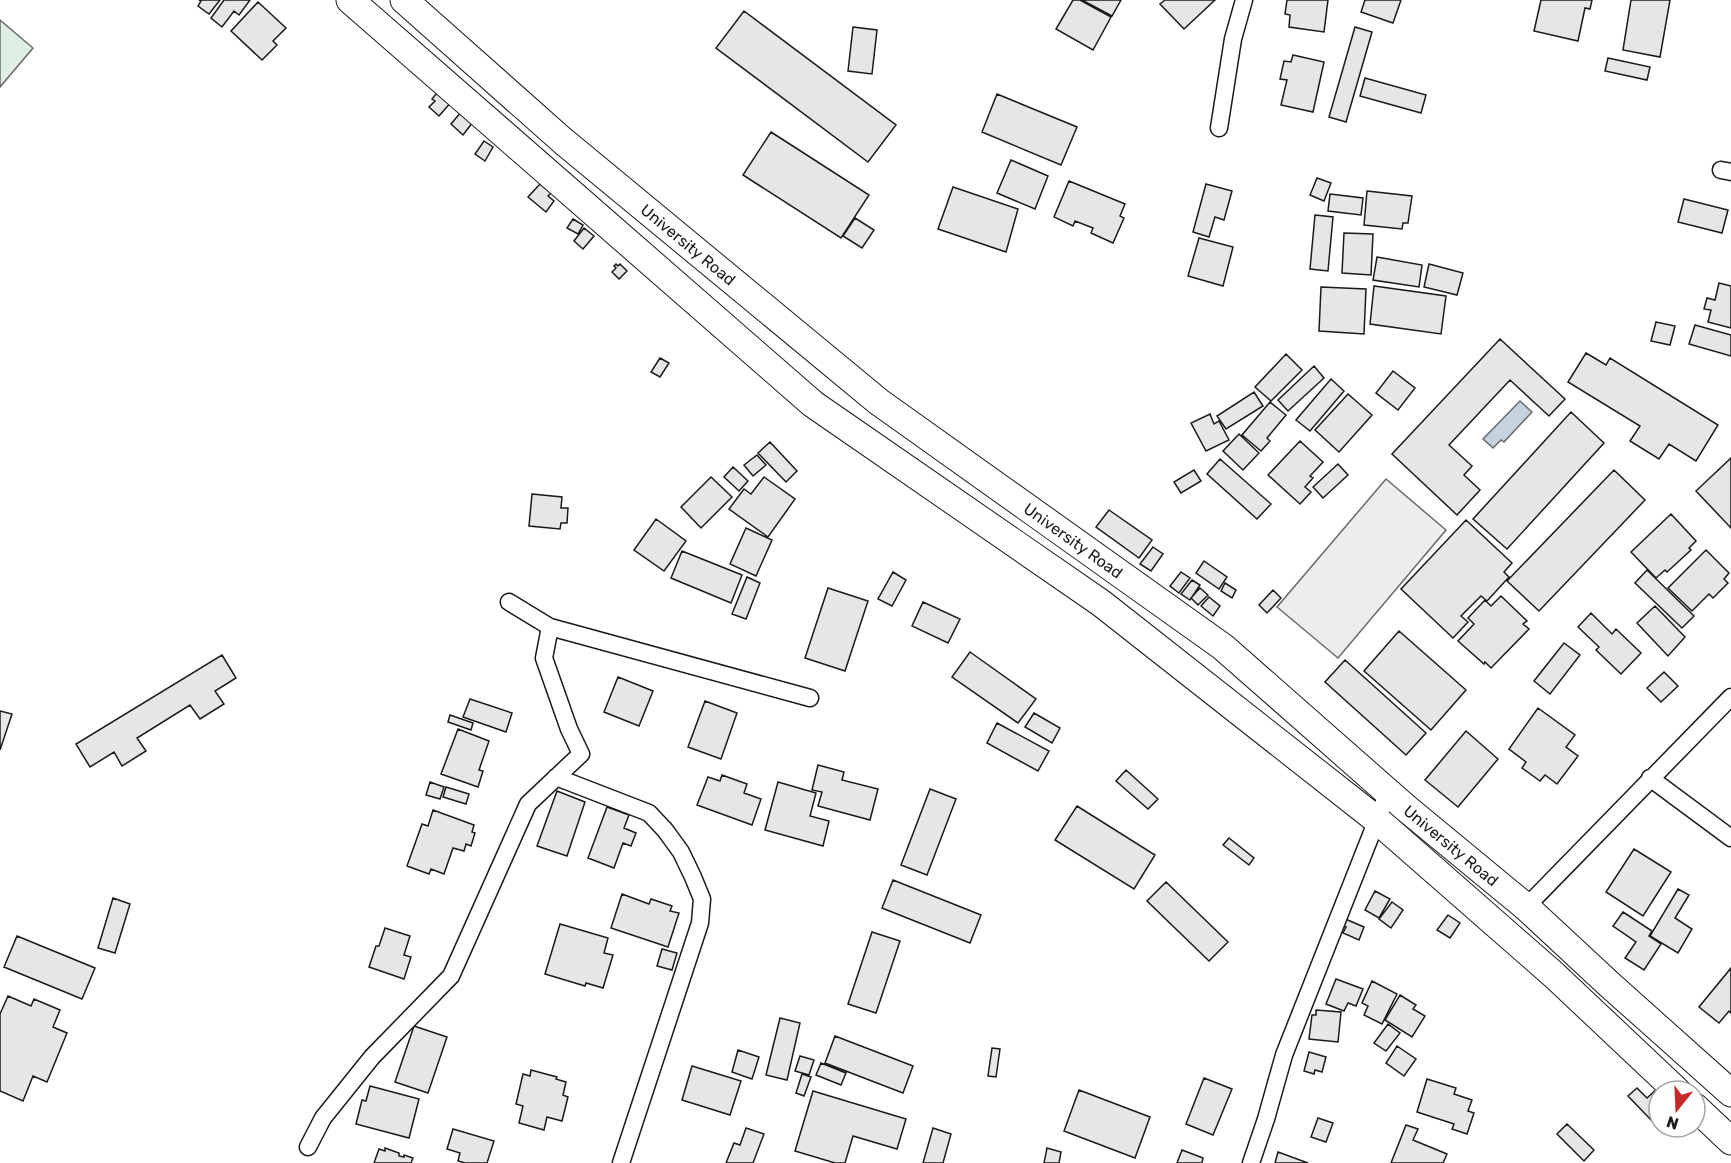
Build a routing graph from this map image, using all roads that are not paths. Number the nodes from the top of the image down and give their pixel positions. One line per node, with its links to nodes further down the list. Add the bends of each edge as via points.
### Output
1 (350, 0): 12 (highway, University Road, via 813,404 1101,603)
2 (404, 0): 11 (highway, University Road, via 563,141 879,402 1223,646)
3 (1244, 0): 4 (street, via 1233,39)
4 (1219, 128)
5 (509, 602): 6 (street)
6 (550, 627): 8 (street); 9 (street, via 544,658 581,754)
7 (1731, 697): 10 (street)
8 (810, 698)
9 (556, 777): 21 (street, via 528,804 451,976 372,1056 323,1118); 22 (street, via 649,813 681,852 702,898 700,923)
10 (1650, 778): 14 (street); 16 (street)
11 (1388, 792): 12 (street); 13 (highway, University Road)
12 (1377, 820): 15 (highway, University Road); 23 (street, via 1284,1054)
13 (1432, 830): 15 (highway); 16 (highway, University Road)
14 (1731, 838)
15 (1413, 851): 17 (highway, University Road)
16 (1526, 907): 18 (highway, University Road)
17 (1664, 1079)
18 (1731, 1093)
19 (1707, 1118): 20 (highway)
20 (1731, 1141)
21 (308, 1147)
22 (621, 1163)
23 (1251, 1163)

